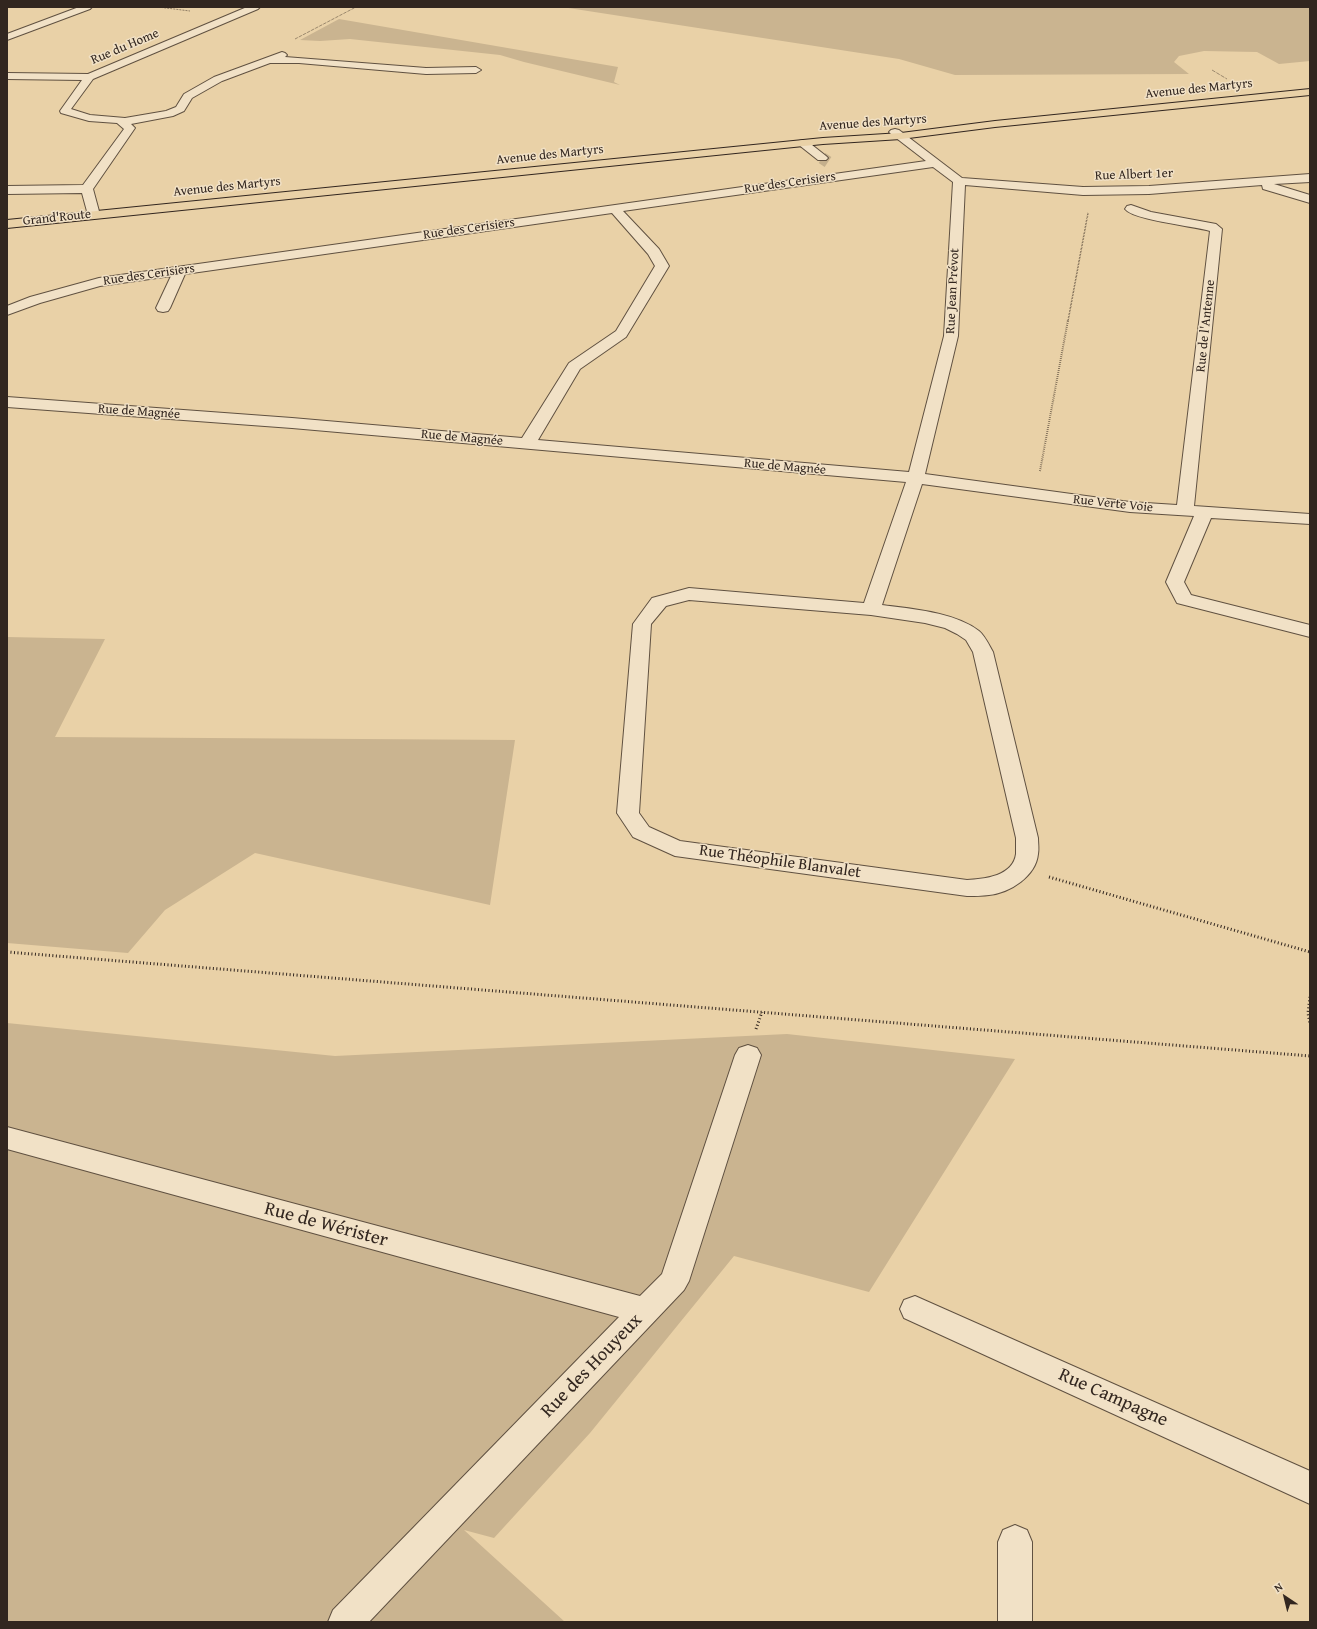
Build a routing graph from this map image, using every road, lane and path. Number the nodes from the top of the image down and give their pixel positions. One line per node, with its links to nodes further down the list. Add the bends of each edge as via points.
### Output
1 (87, 7): 3 (street)
2 (255, 7): 8 (street, Rue du Home)
3 (7, 37)
4 (290, 52): 5 (street)
5 (268, 60): 6 (street, via 299,60 426,71); 10 (street, via 218,79 188,96 180,109 169,114)
6 (476, 70)
7 (7, 76): 8 (street)
8 (89, 77): 10 (street, Rue du Home, via 65,111 89,118)
9 (1310, 92): 11 (main road, Avenue des Martyrs, via 996,124 951,126)
10 (123, 122): 18 (street, via 130,128)
11 (898, 134): 12 (main road, Avenue des Martyrs); 13 (street)
12 (803, 143): 14 (street); 24 (main road, Avenue des Martyrs)
13 (935, 163): 14 (street, Rue des Cerisiers); 16 (street)
14 (844, 175): 22 (street, Rue des Cerisiers)
15 (1310, 178): 17 (street, Rue Albert 1er)
16 (959, 181): 20 (street, Rue Albert 1er); 31 (street, Rue Jean Prévot, via 951,336)
17 (1253, 182): 20 (street, Rue Albert 1er, via 1149,190); 21 (street)
18 (87, 189): 19 (street); 24 (street)
19 (7, 190)
20 (1083, 191): 32 (path, via 1088,214)
21 (1310, 198)
22 (614, 208): 26 (street, Rue des Cerisiers); 30 (street, via 654,252 662,266 621,334 574,366)
23 (1130, 209): 33 (street, Rue de l'Antenne, via 1216,229)
24 (101, 214): 25 (main road, Grand'Route)
25 (7, 224)
26 (180, 271): 27 (street); 28 (street, Rue des Cerisiers, via 99,282 35,300)
27 (163, 308)
28 (7, 311)
29 (7, 402): 30 (street, Rue de Magnée, via 292,423)
30 (527, 444): 31 (street, Rue de Magnée)
31 (916, 478): 32 (street, Rue Verte Voie); 36 (street)
32 (1036, 495): 33 (street, Rue Verte Voie)
33 (1185, 511): 34 (street, Rue Verte Voie)
34 (1205, 512): 35 (street, Rue Verte Voie); 37 (street, via 1175,582 1184,598)
35 (1310, 519)
36 (871, 609): 38 (street, Rue Théophile Blanvalet, via 956,625 974,637 983,652 1027,838 1028,855); 38 (street, Rue Théophile Blanvalet, via 689,594 659,602 642,624 628,813 641,832 675,848 967,888 990,886 1007,880)
37 (1310, 630)
38 (1021, 869): 40 (path)
39 (7, 952): 44 (path)
40 (1310, 952)
41 (1310, 997): 42 (path)
42 (1310, 1024)
43 (748, 1055): 47 (street, Rue des Houyeux, via 674,1281)
44 (1310, 1056)
45 (7, 1138): 47 (street, Rue de Wérister)
46 (915, 1309): 48 (street, Rue Campagne)
47 (645, 1311): 50 (street, Rue des Houyeux)
48 (1310, 1488)
49 (1015, 1542): 51 (street)
50 (345, 1622)
51 (1015, 1622)

